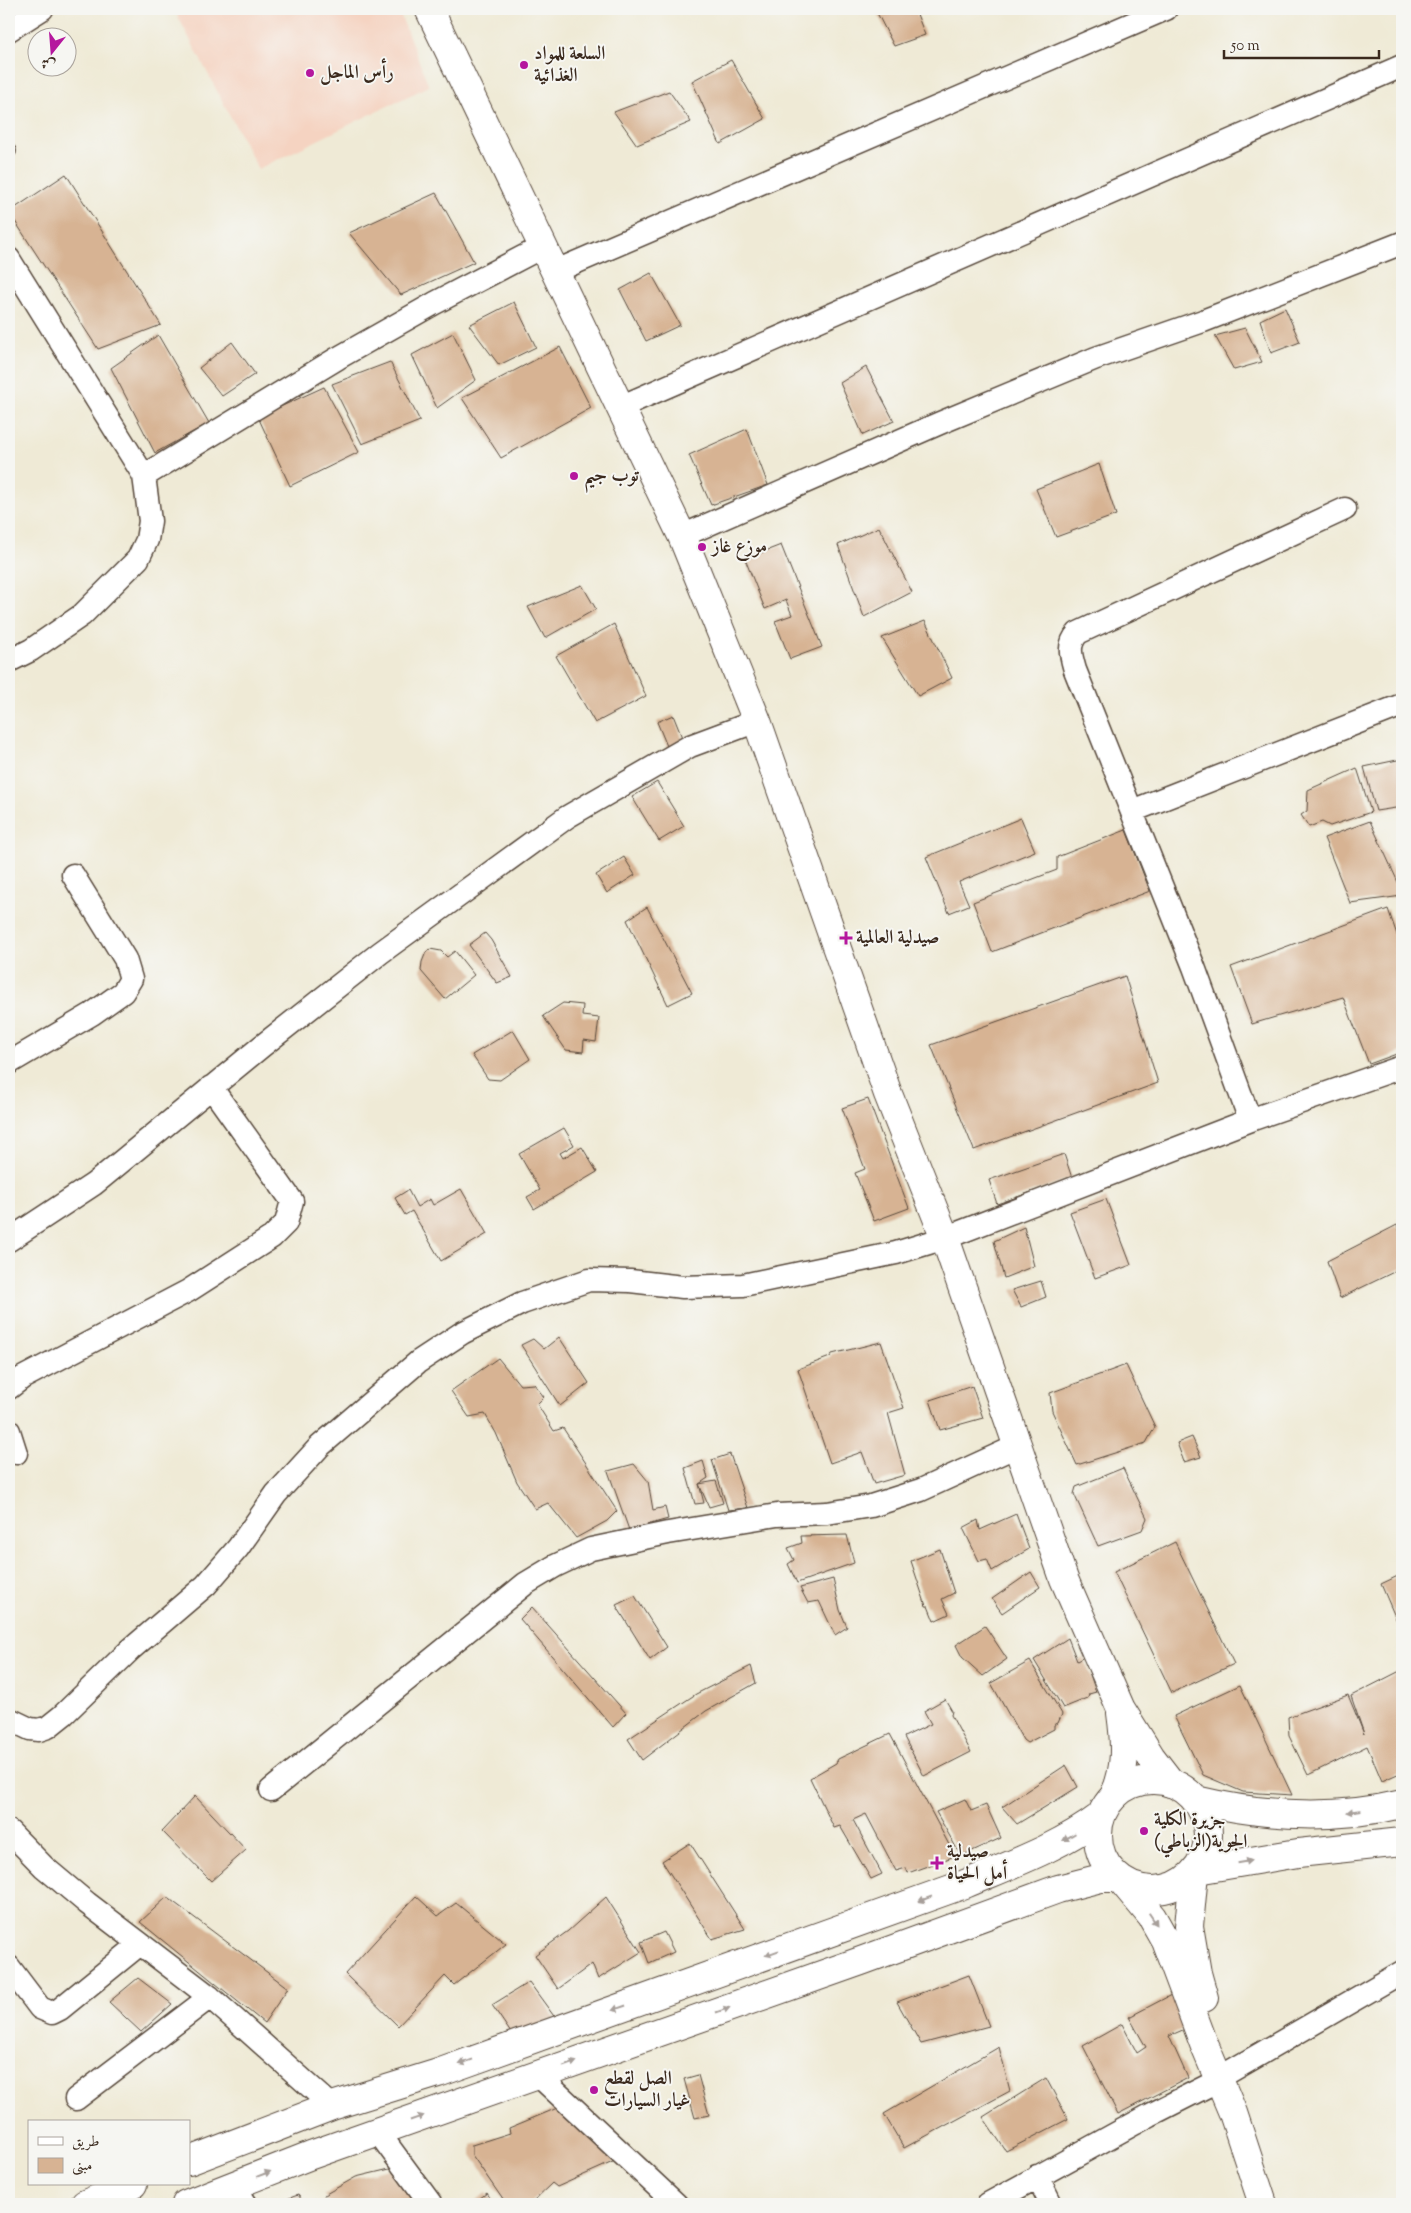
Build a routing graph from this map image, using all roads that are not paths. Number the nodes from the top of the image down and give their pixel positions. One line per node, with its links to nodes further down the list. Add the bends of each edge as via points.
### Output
1 (42, 9): 4 (street)
2 (429, 9): 7 (main road)
3 (1166, 9): 9 (street)
4 (9, 30)
5 (1402, 66): 10 (street)
6 (1402, 243): 13 (street, via 1203,321 1096,358)
7 (542, 247): 9 (main road); 11 (street, via 338,358)
8 (9, 259): 11 (street)
9 (556, 271): 10 (main road)
10 (620, 407): 13 (main road)
11 (144, 476): 14 (street, via 150,521 147,540 138,559 82,615)
12 (1345, 509): 17 (street, via 1078,633 1071,640 1070,653 1075,670)
13 (682, 536): 16 (main road)
14 (9, 661)
15 (1402, 705): 17 (street)
16 (757, 721): 21 (street, via 690,746 567,817 380,953); 23 (main road, via 888,1094)
17 (1132, 811): 22 (street)
18 (74, 875): 19 (street, via 125,959 131,979 123,992 92,1014)
19 (9, 1063)
20 (1402, 1067): 22 (street)
21 (211, 1088): 24 (street, via 94,1184); 25 (street, via 292,1201 286,1223 272,1236 188,1291 22,1378)
22 (1250, 1120): 23 (street)
23 (945, 1238): 27 (main road); 30 (street, via 896,1253 743,1285 683,1288 589,1280 522,1303 462,1333 418,1362 320,1446 276,1494 238,1548 206,1585 130,1650 63,1715 39,1730)
24 (9, 1240)
25 (9, 1388)
26 (9, 1431): 28 (street)
27 (1017, 1446): 29 (main road, via 1064,1579); 32 (street, via 921,1490 871,1506 826,1513 768,1516 591,1548 525,1584)
28 (16, 1453)
29 (1120, 1709): 31 (main road); 35 (main road, via 1124,1764)
30 (9, 1719)
31 (1171, 1782): 33 (main road); 35 (main road, via 1140,1781 1126,1787)
32 (271, 1790)
33 (1196, 1800): 34 (main road, one-way to 33, via 1308,1814 1239,1809); 38 (main road, via 1206,1820 1208,1843)
34 (1402, 1804)
35 (1108, 1806): 39 (main road, via 1098,1829 1101,1856); 47 (main road, one-way to 47, via 1067,1838 1036,1855 890,1912 438,2073)
36 (9, 1831): 40 (street, via 44,1867)
37 (1402, 1842): 38 (main road, one-way to 37, via 1298,1853)
38 (1195, 1872): 39 (main road, via 1184,1882 1159,1890 1146,1890); 45 (main road, via 1189,1926)
39 (1119, 1879): 44 (main road, one-way to 39, via 1058,1889 1101,1878); 45 (main road, one-way to 45, via 1152,1917 1165,1940)
40 (140, 1944): 41 (street, via 52,2013 40,2008); 43 (street)
41 (9, 1967)
42 (1402, 1972): 45 (street)
43 (210, 1997): 46 (street); 47 (street)
44 (538, 2075): 48 (main road, one-way to 44); 56 (street)
45 (1222, 2077): 50 (street); 59 (main road)
46 (76, 2099)
47 (332, 2106): 49 (main road)
48 (378, 2132): 52 (main road, one-way to 48); 55 (street)
49 (190, 2161)
50 (1037, 2176): 57 (street); 58 (street)
51 (128, 2186): 53 (main road)
52 (239, 2195): 54 (main road)
53 (85, 2204)
54 (186, 2204)
55 (431, 2204)
56 (676, 2204)
57 (988, 2204)
58 (1051, 2204)
59 (1263, 2204)

